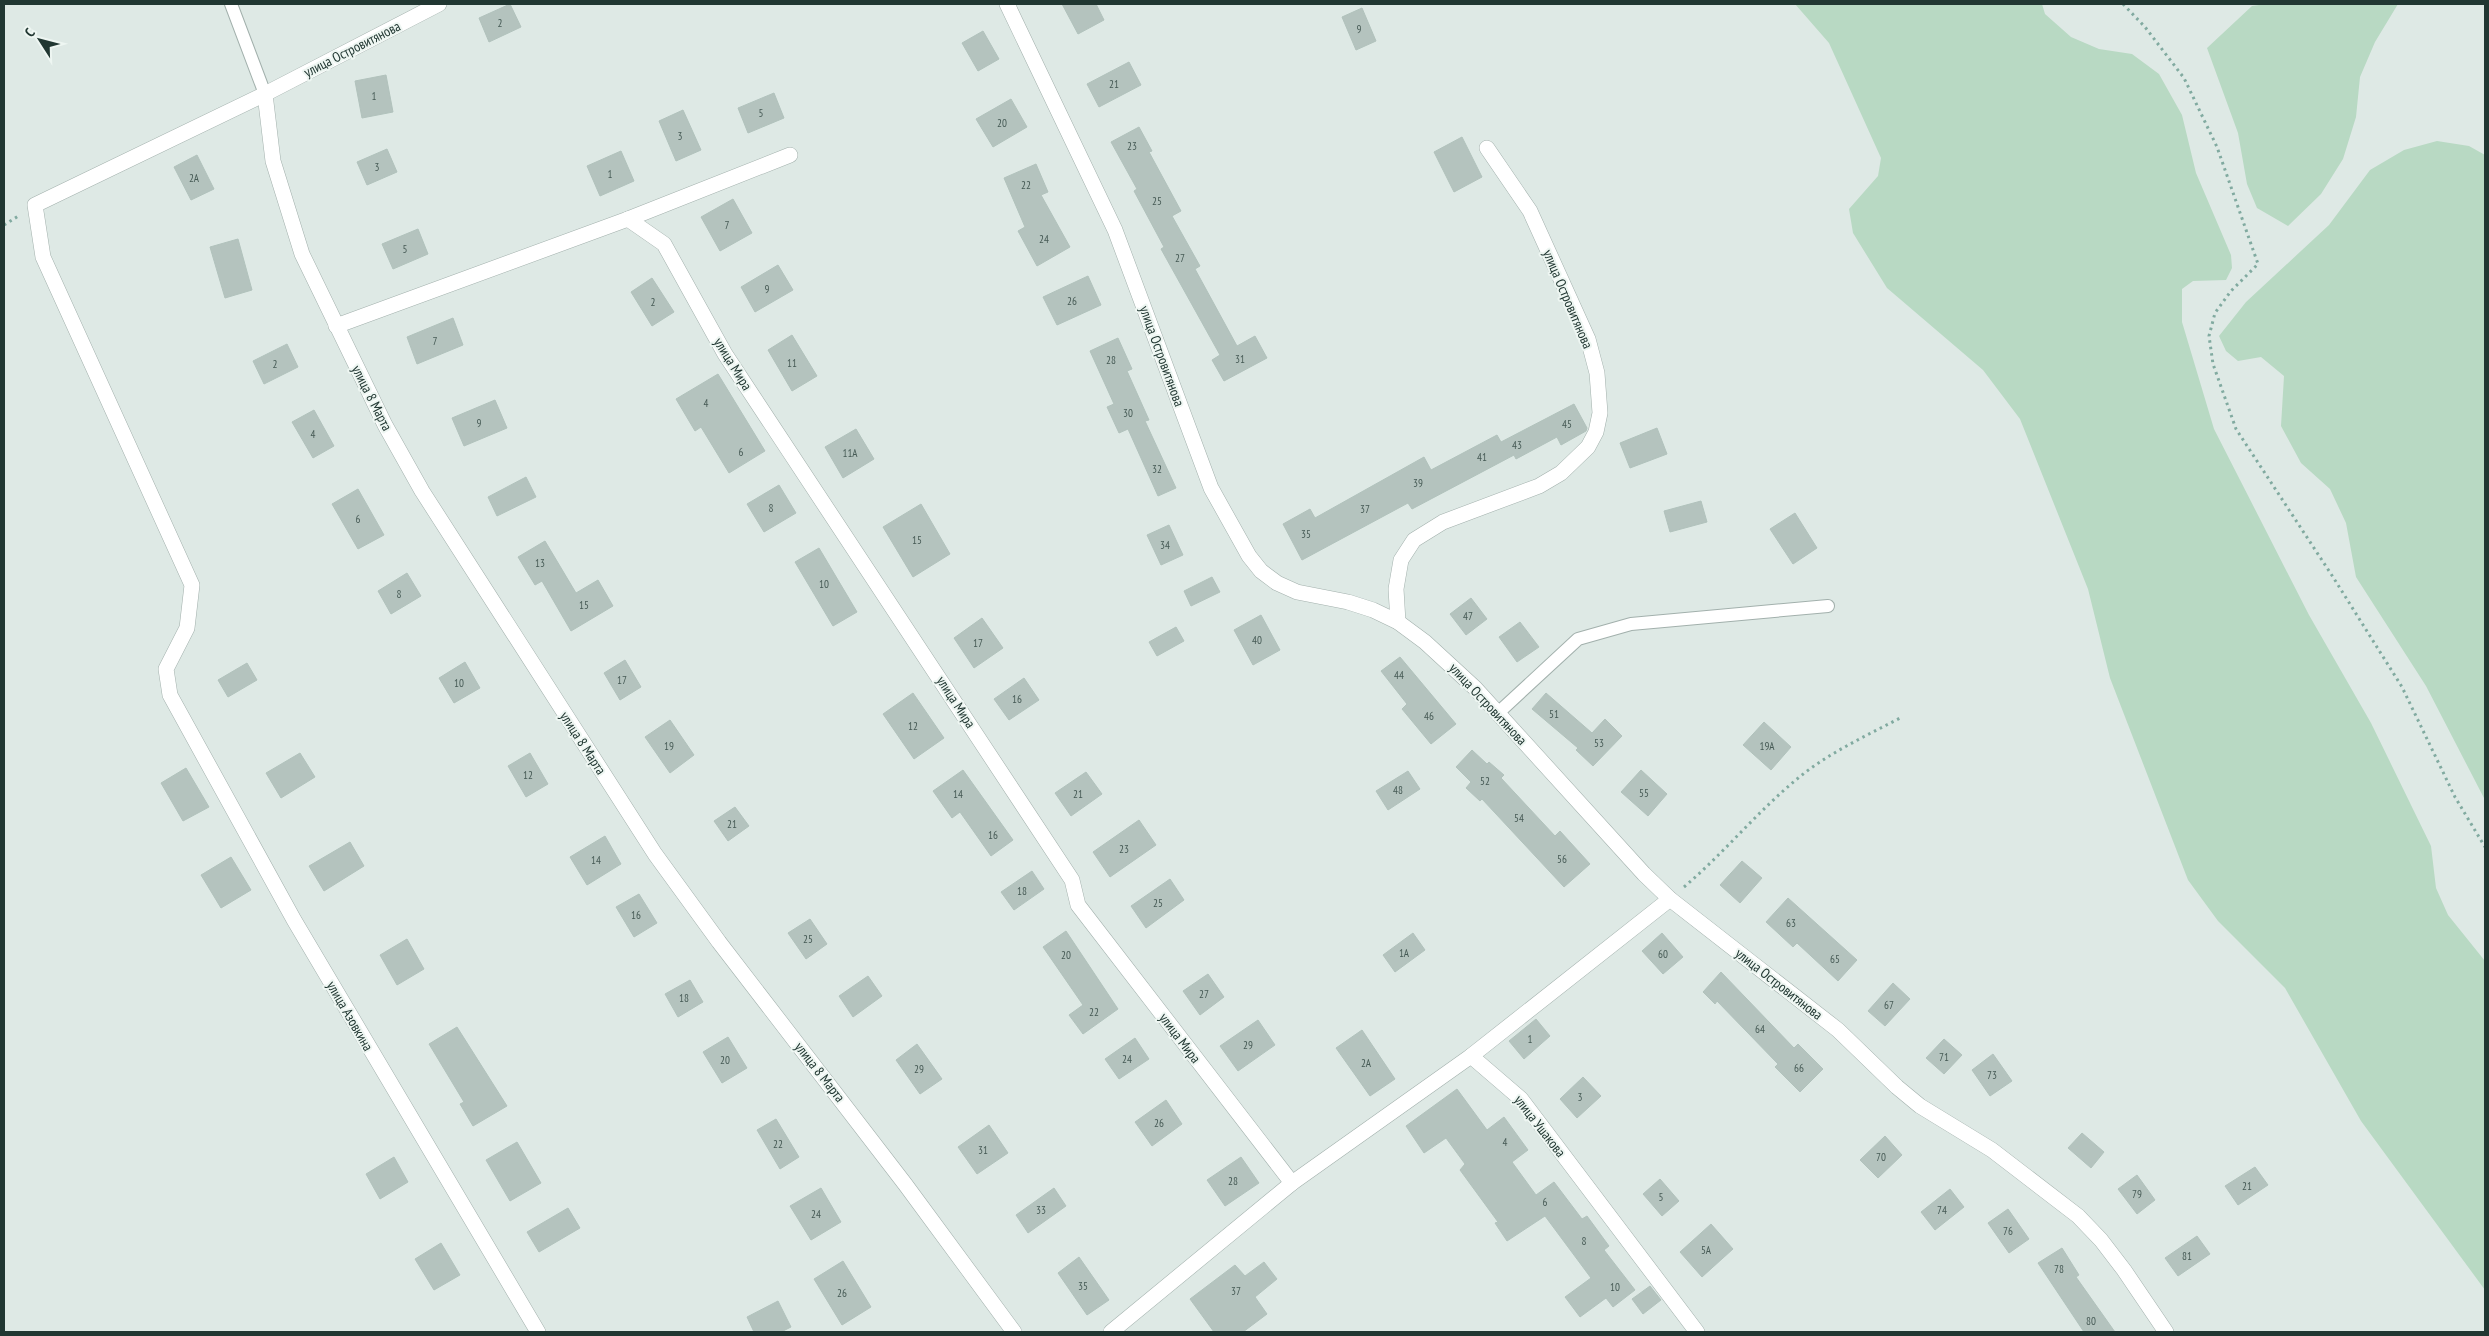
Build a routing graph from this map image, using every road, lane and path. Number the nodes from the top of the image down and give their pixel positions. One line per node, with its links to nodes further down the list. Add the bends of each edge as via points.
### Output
1 (232, 4): 5 (lane)
2 (439, 4): 5 (street, улица Островитянова)
3 (1007, 4): 11 (street, улица Островитянова, via 1115,230 1211,488 1249,556 1261,572 1297,592 1348,602)
4 (2123, 4): 15 (path, via 2184,78 2217,147 2258,264 2215,313 2209,336 2213,364 2236,429 2402,688 2455,797)
5 (266, 94): 9 (street, улица 8 Марта, via 273,161 285,207 302,254); 12 (street, улица Островитянова, via 35,205 43,257 192,585 187,628 166,669)
6 (1486, 148): 11 (street, улица Островитянова, via 1530,211 1588,339 1598,380 1600,413 1596,432 1588,447 1561,473 1539,486 1444,522 1414,540 1401,560 1396,589)
7 (790, 155): 8 (street)
8 (628, 219): 9 (street); 18 (street, улица Мира, via 664,244 725,354 1072,880 1078,905)
9 (336, 326): 20 (street, улица 8 Марта, via 422,491 655,854 906,1184)
10 (1828, 606): 13 (lane, via 1631,624 1578,639)
11 (1398, 622): 13 (street, улица Островитянова, via 1452,665)
12 (170, 695): 19 (street, улица Азовкина, via 294,920)
13 (1498, 714): 16 (street, улица Островитянова)
14 (1902, 717): 16 (path, via 1820,762 1798,778)
15 (2485, 847)
16 (1670, 899): 17 (street); 23 (street, улица Островитянова, via 1838,1030 1920,1106 1992,1150 2078,1216 2124,1270)
17 (1471, 1056): 18 (street); 22 (street, улица Ушакова, via 1521,1099)
18 (1292, 1183): 21 (street)
19 (538, 1332)
20 (1014, 1332)
21 (1111, 1332)
22 (1697, 1332)
23 (2166, 1332)

